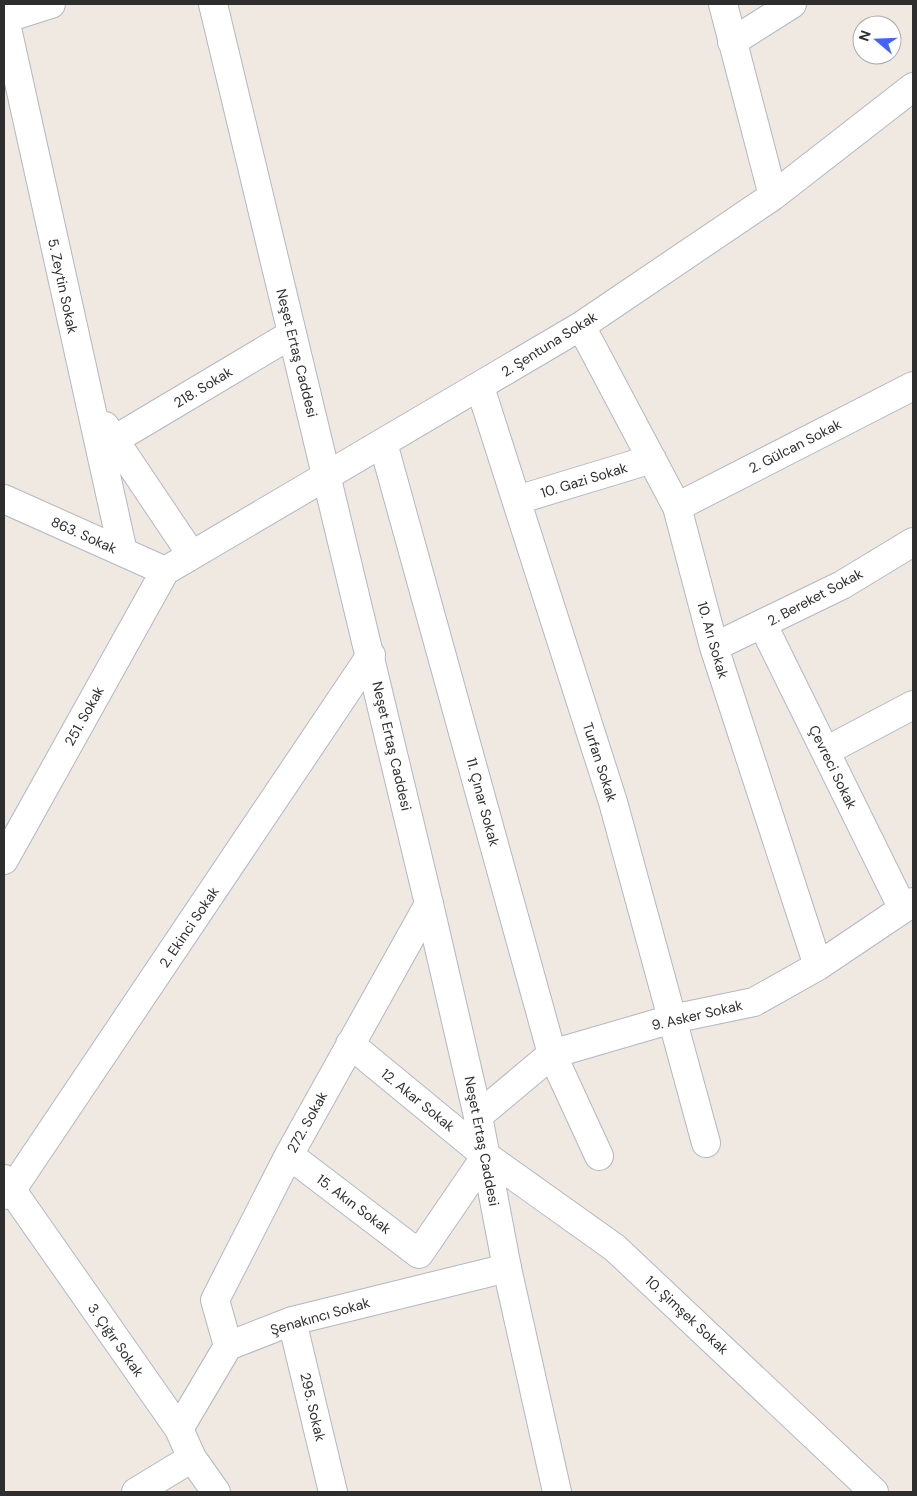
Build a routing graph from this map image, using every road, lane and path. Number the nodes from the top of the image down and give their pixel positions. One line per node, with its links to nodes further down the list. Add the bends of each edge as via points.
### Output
1 (51, 4): 5 (street)
2 (213, 4): 10 (street, Neşet Ertaş Caddesi)
3 (723, 4): 6 (street)
4 (792, 4): 6 (street)
5 (4, 19): 13 (street, 5. Zeytin Sokak)
6 (732, 42): 8 (street)
7 (913, 87): 8 (street, 2. Şentuna Sokak)
8 (773, 196): 9 (street, 2. Şentuna Sokak)
9 (581, 326): 12 (street, 2. Şentuna Sokak); 16 (street, 10. Arı Sokak)
10 (292, 334): 14 (street, 218. Sokak); 17 (street, Neşet Ertaş Caddesi)
11 (913, 386): 20 (street, 2. Gülcan Sokak)
12 (480, 387): 15 (street, 2. Şentuna Sokak); 19 (street, Turfan Sokak)
13 (88, 402): 14 (street); 22 (street, 5. Zeytin Sokak)
14 (114, 440): 23 (street)
15 (384, 443): 17 (street, 2. Şentuna Sokak); 36 (street, 11. Çınar Sokak)
16 (652, 459): 19 (street, 10. Gazi Sokak); 20 (street, 10. Arı Sokak)
17 (327, 474): 23 (street, 2. Şentuna Sokak); 27 (street, Neşet Ertaş Caddesi)
18 (4, 499): 22 (street, 863. Sokak)
19 (517, 500): 34 (street, Turfan Sokak, via 613,802)
20 (677, 507): 26 (street, 10. Arı Sokak)
21 (913, 542): 25 (street, 2. Bereket Sokak, via 842,585)
22 (123, 552): 24 (street, 863. Sokak)
23 (191, 554): 24 (street, 2. Şentuna Sokak)
24 (165, 571): 30 (street, 251. Sokak)
25 (763, 625): 26 (street, 2. Bereket Sokak); 29 (street, Çevreci Sokak)
26 (714, 647): 33 (street, 10. Arı Sokak)
27 (371, 655): 31 (street, Neşet Ertaş Caddesi); 42 (street, 2. Ekinci Sokak)
28 (913, 705): 29 (street)
29 (826, 752): 32 (street, Çevreci Sokak)
30 (4, 860)
31 (430, 904): 35 (street, 272. Sokak); 37 (street, Neşet Ertaş Caddesi)
32 (908, 906): 33 (street, 9. Asker Sokak)
33 (818, 966): 34 (street, 9. Asker Sokak, via 754,1002)
34 (672, 1019): 36 (street, 9. Asker Sokak); 38 (street, Turfan Sokak)
35 (350, 1044): 39 (street, 272. Sokak); 40 (street, 12. Akar Sokak)
36 (552, 1054): 37 (street, 9. Asker Sokak); 41 (street, 11. Çınar Sokak)
37 (478, 1116): 40 (street, Neşet Ertaş Caddesi)
38 (706, 1143)
39 (289, 1155): 40 (street, 15. Akın Sokak, via 419,1254); 45 (street, 272. Sokak, via 215,1300)
40 (486, 1156): 43 (street, Neşet Ertaş Caddesi); 52 (street, 10. Şimşek Sokak, via 616,1248)
41 (599, 1156)
42 (6, 1188): 46 (street, 3. Çığır Sokak)
43 (507, 1268): 44 (street, Şenakıncı Sokak); 51 (street, Neşet Ertaş Caddesi)
44 (292, 1321): 45 (street, Şenakıncı Sokak); 50 (street, 295. Sokak)
45 (228, 1346): 46 (street)
46 (179, 1429): 47 (street, 3. Çığır Sokak)
47 (192, 1458): 48 (street); 49 (street, 3. Çığır Sokak)
48 (136, 1492)
49 (216, 1492)
50 (333, 1492)
51 (556, 1492)
52 (874, 1492)

